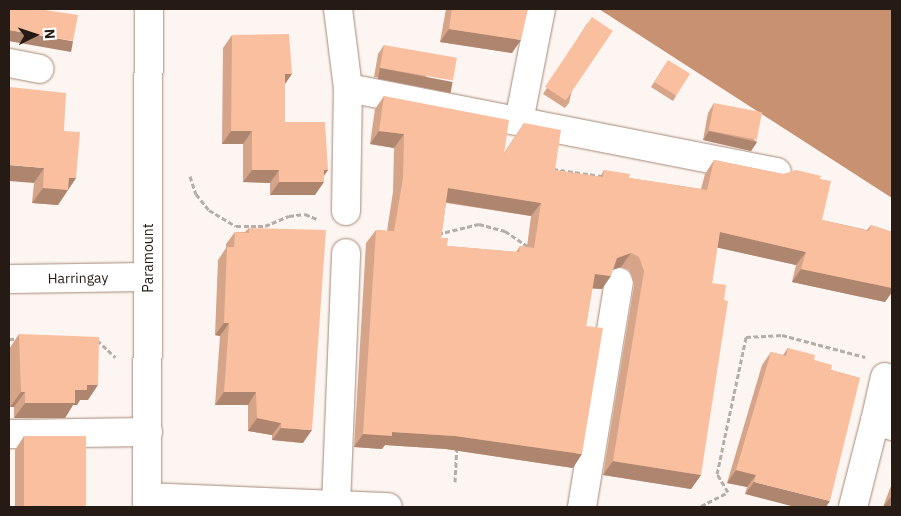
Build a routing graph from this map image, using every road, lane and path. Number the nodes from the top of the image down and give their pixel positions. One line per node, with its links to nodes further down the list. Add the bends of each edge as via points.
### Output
1 (149, 9): 16 (street, Paramount)
2 (338, 9): 6 (street)
3 (541, 9): 7 (street)
4 (9, 63): 5 (street)
5 (39, 69)
6 (348, 88): 7 (street); 12 (street)
7 (519, 121): 9 (street)
8 (553, 169): 11 (path)
9 (777, 172)
10 (190, 176): 12 (path, via 202,203 226,222 246,227 305,214)
11 (612, 178)
12 (336, 218)
13 (431, 236): 14 (path, via 479,224 505,231)
14 (532, 249)
15 (346, 253): 30 (street)
16 (148, 277): 17 (street, Harringay); 25 (street, Paramount)
17 (9, 279)
18 (619, 282): 34 (street)
19 (92, 338): 22 (path)
20 (9, 339): 21 (path)
21 (28, 339)
22 (115, 357)
23 (880, 369): 24 (street); 32 (path, via 782,335 746,337 717,474 728,492)
24 (884, 423): 35 (street)
25 (148, 432): 26 (street); 29 (street, Paramount)
26 (9, 434)
27 (457, 443): 28 (path)
28 (455, 482)
29 (147, 502): 31 (street)
30 (336, 505): 31 (street); 33 (street)
31 (304, 506)
32 (701, 506)
33 (388, 507)
34 (582, 507)
35 (853, 507)

